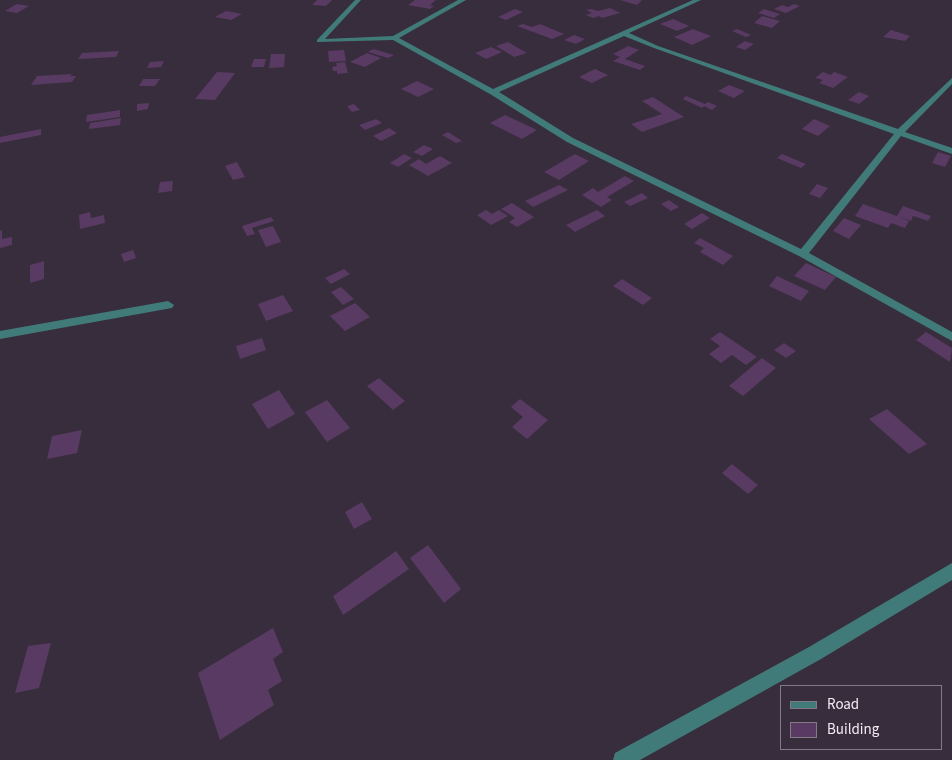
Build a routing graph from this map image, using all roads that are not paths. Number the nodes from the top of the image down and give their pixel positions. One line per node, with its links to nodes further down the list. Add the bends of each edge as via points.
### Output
1 (358, 0): 5 (street, via 319,42)
2 (463, 0): 5 (street)
3 (698, 0): 4 (street)
4 (625, 34): 7 (street); 8 (street)
5 (394, 38): 7 (street)
6 (952, 80): 8 (street)
7 (492, 92): 10 (street, via 570,140)
8 (899, 133): 9 (street); 10 (street)
9 (952, 151)
10 (803, 254): 13 (street)
11 (168, 305): 12 (street)
12 (0, 335)
13 (952, 337)
14 (952, 571): 15 (street, via 815,653)
15 (622, 760)

